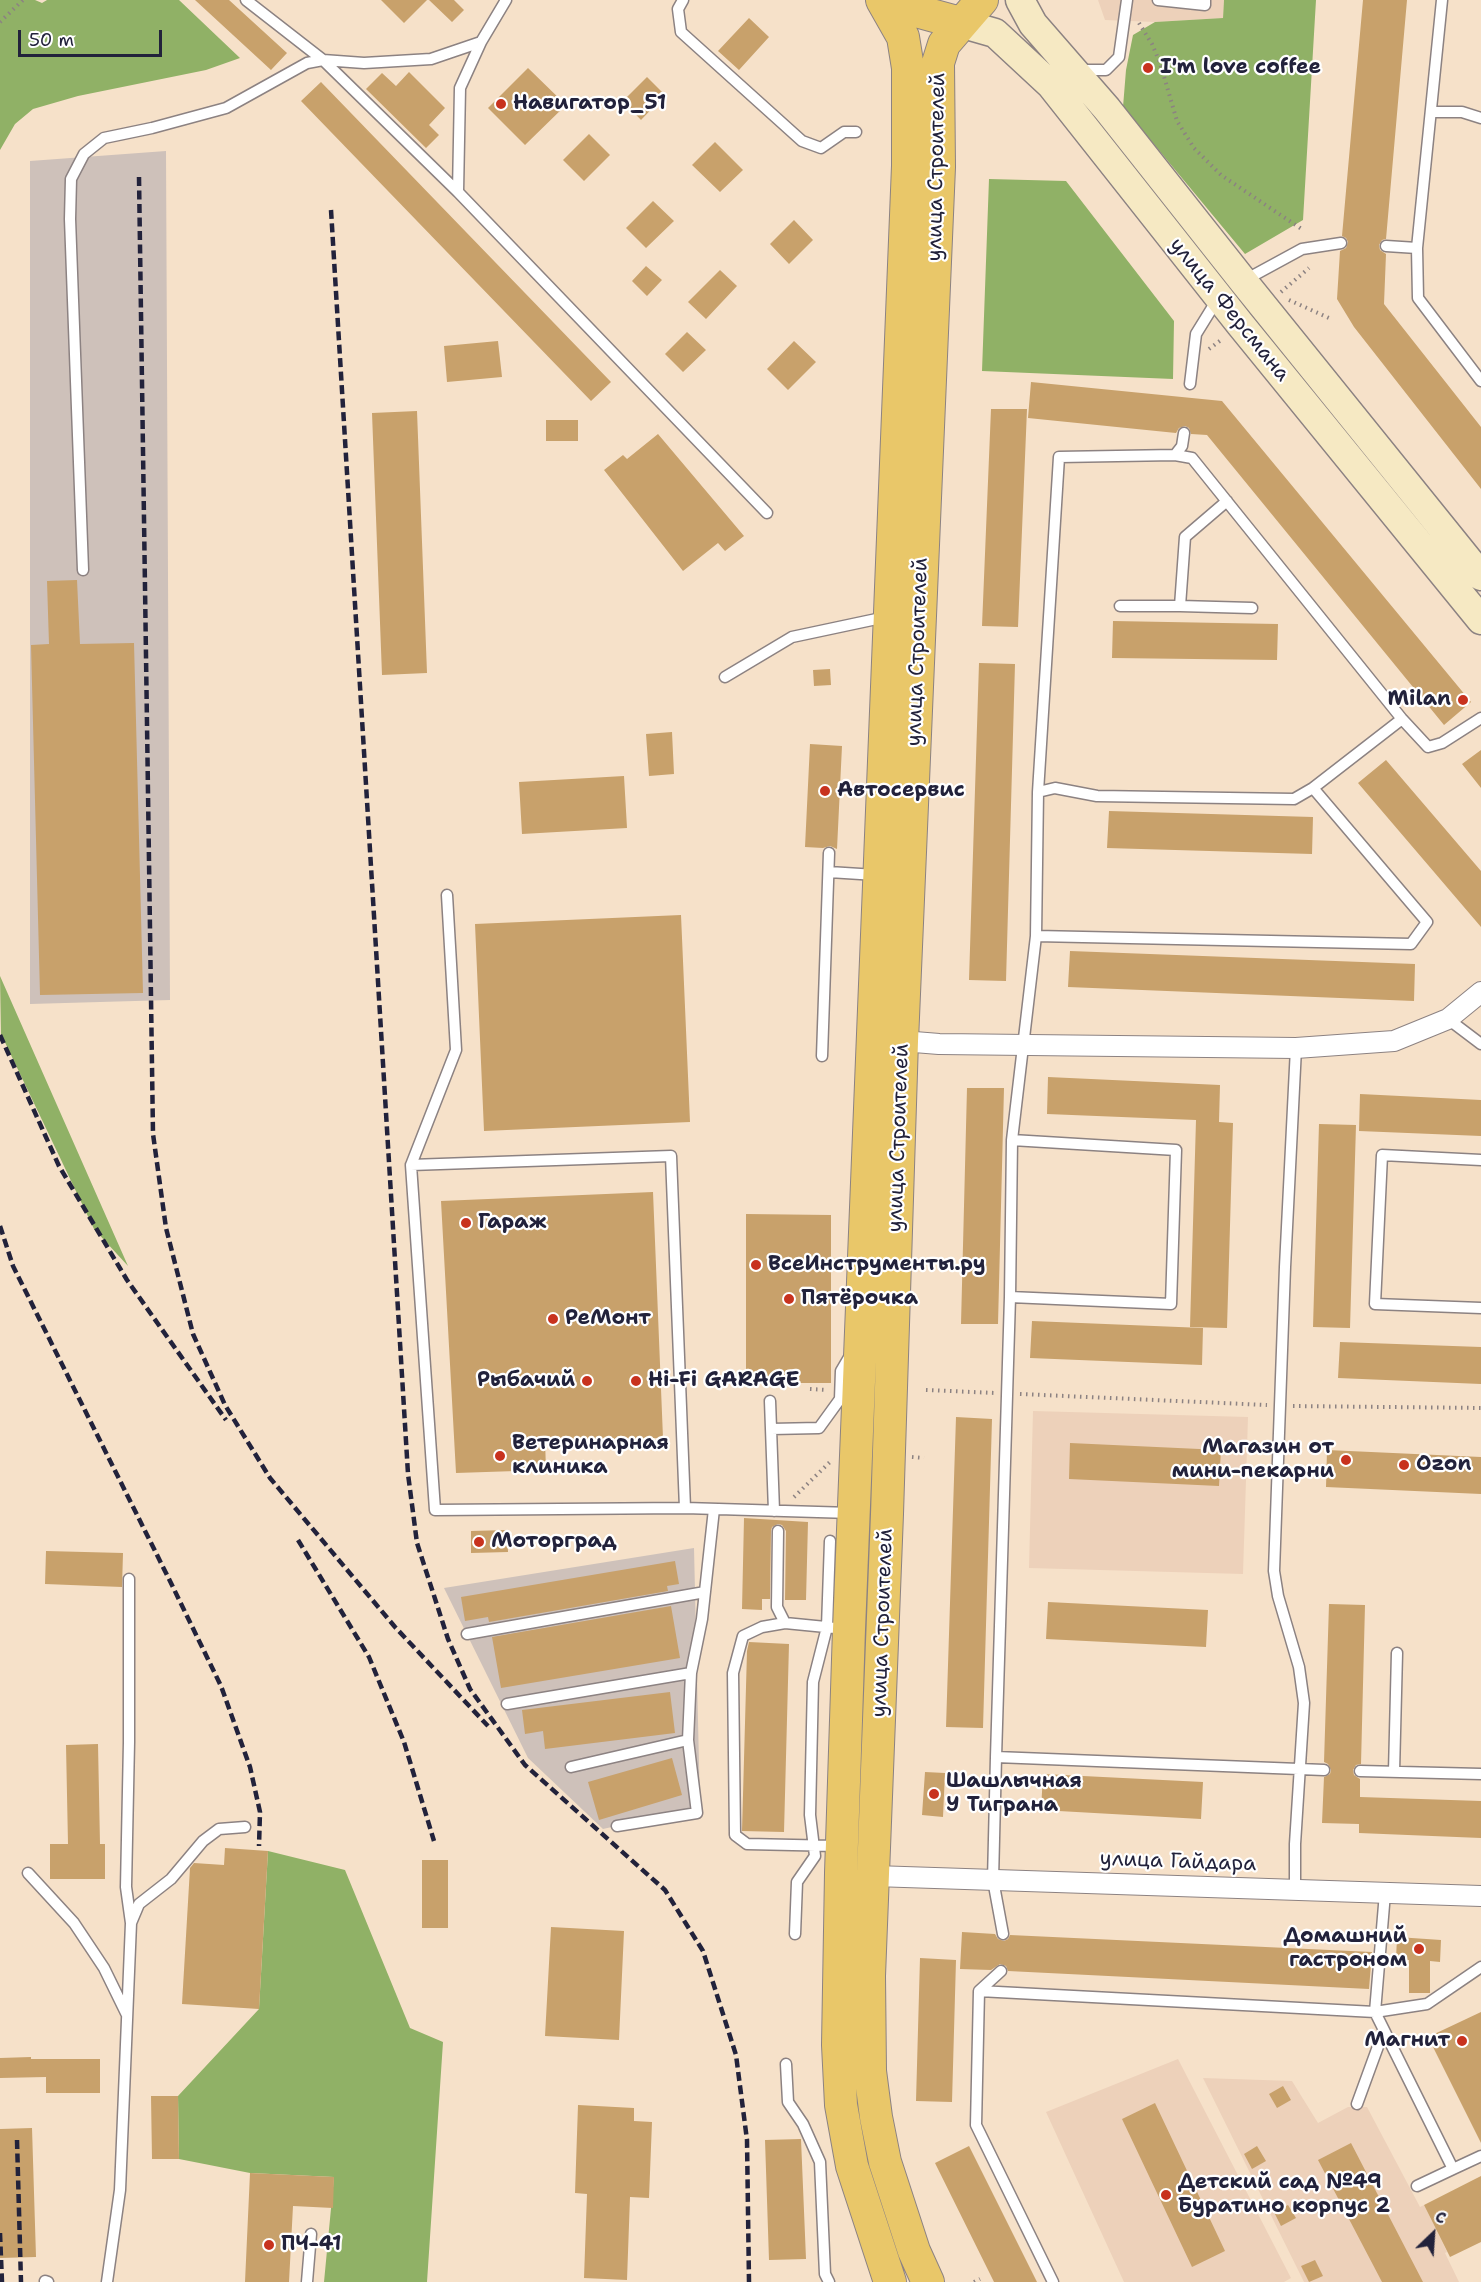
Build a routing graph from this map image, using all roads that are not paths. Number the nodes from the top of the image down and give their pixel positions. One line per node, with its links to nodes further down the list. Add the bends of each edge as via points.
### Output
1 (246, 0): 13 (lane)
2 (506, 0): 12 (lane)
3 (683, 0): 17 (lane, via 678,9 681,32 802,141 822,148 844,132)
4 (882, 0): 36 (main road, улица Строителей, via 903,37 908,68 908,166)
5 (890, 0): 11 (main road, via 926,13)
6 (1020, 0): 14 (street, улица Ферсмана, via 1033,24)
7 (1127, 0): 14 (lane, via 1119,57 1106,70)
8 (1158, 0): 9 (lane, via 1205,5)
9 (1205, 0)
10 (1442, 0): 15 (lane)
11 (973, 8): 23 (street, улица Ферсмана, via 1051,85); 32 (main road, улица Строителей, via 944,44 938,63 939,167)
12 (481, 42): 13 (lane, via 431,59 364,63); 18 (lane, via 460,88)
13 (323, 60): 18 (lane); 30 (lane, via 307,63 226,108 104,138 84,154 70,178)
14 (1073, 70): 22 (street, улица Ферсмана)
15 (1432, 112): 16 (lane, via 1462,112); 21 (lane)
16 (1481, 118)
17 (856, 132)
18 (458, 192): 29 (lane)
19 (1341, 243): 22 (lane, via 1302,249)
20 (1386, 246): 21 (lane)
21 (1417, 248): 24 (lane, via 1418,298)
22 (1243, 281): 23 (street); 31 (street, улица Ферсмана)
23 (1219, 297): 25 (lane, via 1196,334); 37 (street, улица Ферсмана)
24 (1481, 381)
25 (1190, 384)
26 (1184, 433): 27 (lane, via 1182,446)
27 (1175, 455): 28 (lane, via 1192,458); 44 (lane, via 1059,457)
28 (1227, 501): 34 (lane, via 1185,537); 42 (lane)
29 (767, 513)
30 (83, 570)
31 (1481, 576)
32 (920, 603): 36 (main road); 40 (main road, улица Строителей)
33 (1120, 606): 34 (lane)
34 (1179, 606): 35 (lane)
35 (1252, 608)
36 (890, 609): 38 (lane, via 792,637); 39 (main road, улица Строителей)
37 (1481, 620)
38 (725, 677)
39 (885, 711): 40 (main road); 47 (main road, улица Строителей)
40 (916, 712): 52 (main road, улица Строителей)
41 (1481, 718): 42 (lane, via 1442,743 1428,747)
42 (1402, 719): 43 (lane)
43 (1313, 788): 44 (lane, via 1294,799 1097,796 1055,788); 49 (lane, via 1427,922 1411,944)
44 (1038, 792): 49 (lane)
45 (829, 853): 46 (lane)
46 (829, 872): 47 (lane); 56 (lane)
47 (878, 875): 52 (main road, улица Строителей)
48 (447, 895): 59 (lane, via 456,1050)
49 (1036, 936): 53 (lane)
50 (1481, 992): 51 (street)
51 (1448, 1019): 54 (lane); 55 (street, via 1394,1041)
52 (887, 1040): 53 (street); 62 (main road, улица Строителей); 69 (main road, улица Строителей)
53 (1024, 1044): 55 (street); 57 (lane)
54 (1481, 1044)
55 (1296, 1048): 83 (lane, via 1274,1570 1299,1667 1304,1703)
56 (822, 1056)
57 (1012, 1140): 60 (lane); 60 (lane, via 1176,1150 1171,1304)
58 (1481, 1160): 61 (lane, via 1382,1155 1375,1304)
59 (411, 1165): 65 (lane, via 435,1510); 65 (lane, via 671,1156)
60 (1010, 1297): 81 (lane)
61 (1481, 1308)
62 (862, 1336): 64 (lane, via 841,1371 840,1399 819,1428); 68 (main road, улица Строителей)
63 (770, 1401): 64 (lane)
64 (771, 1429): 67 (lane)
65 (685, 1508): 66 (lane)
66 (714, 1509): 67 (lane); 73 (lane)
67 (774, 1511): 68 (lane)
68 (856, 1513): 69 (main road); 75 (main road, улица Строителей)
69 (887, 1514): 92 (main road, улица Строителей)
70 (778, 1531): 74 (lane, via 777,1607)
71 (830, 1541): 75 (lane)
72 (129, 1579): 97 (lane, via 126,1887)
73 (705, 1592): 76 (lane); 78 (lane)
74 (785, 1623): 75 (lane); 90 (lane, via 743,1636 733,1673 735,1835 747,1844)
75 (838, 1628): 90 (main road, улица Строителей)
76 (467, 1634)
77 (1397, 1653): 86 (lane)
78 (691, 1673): 79 (lane); 80 (lane)
79 (507, 1704)
80 (688, 1740): 82 (lane); 88 (lane, via 697,1813)
81 (996, 1757): 83 (lane); 93 (lane)
82 (571, 1767)
83 (1300, 1770): 84 (lane); 94 (lane)
84 (1324, 1770)
85 (1360, 1771): 86 (lane)
86 (1394, 1772): 87 (lane)
87 (1481, 1774)
88 (617, 1826)
89 (245, 1827): 97 (lane, via 219,1829 203,1840 171,1880 139,1904)
90 (832, 1855): 92 (main road); 98 (lane, via 815,1856 797,1882); 112 (main road, улица Строителей, via 841,2105 852,2166)
91 (28, 1873): 104 (lane, via 74,1923 104,1968)
92 (874, 1876): 93 (street, улица Гайдара); 116 (main road, улица Строителей, via 869,1988 870,2071 876,2117 885,2162)
93 (993, 1880): 94 (street, улица Гайдара); 99 (lane)
94 (1295, 1890): 95 (street, улица Гайдара)
95 (1385, 1893): 96 (street, улица Гайдара); 103 (lane)
96 (1481, 1896)
97 (131, 1923): 104 (lane)
98 (795, 1934)
99 (1003, 1934)
100 (1481, 1968): 103 (lane, via 1427,2004)
101 (1001, 1971): 102 (lane)
102 (979, 1991): 103 (lane); 117 (lane, via 976,2125)
103 (1375, 2012): 105 (lane)
104 (128, 2017): 113 (lane, via 120,2190)
105 (1384, 2030): 107 (lane); 109 (lane)
106 (786, 2064): 115 (lane, via 788,2102 820,2162 825,2274)
107 (1357, 2104)
108 (1481, 2156): 109 (lane)
109 (1453, 2169): 110 (lane)
110 (1417, 2187)
111 (311, 2234): 114 (lane)
112 (883, 2280)
113 (107, 2282)
114 (307, 2282)
115 (829, 2282)
116 (928, 2282)
117 (1053, 2282)

